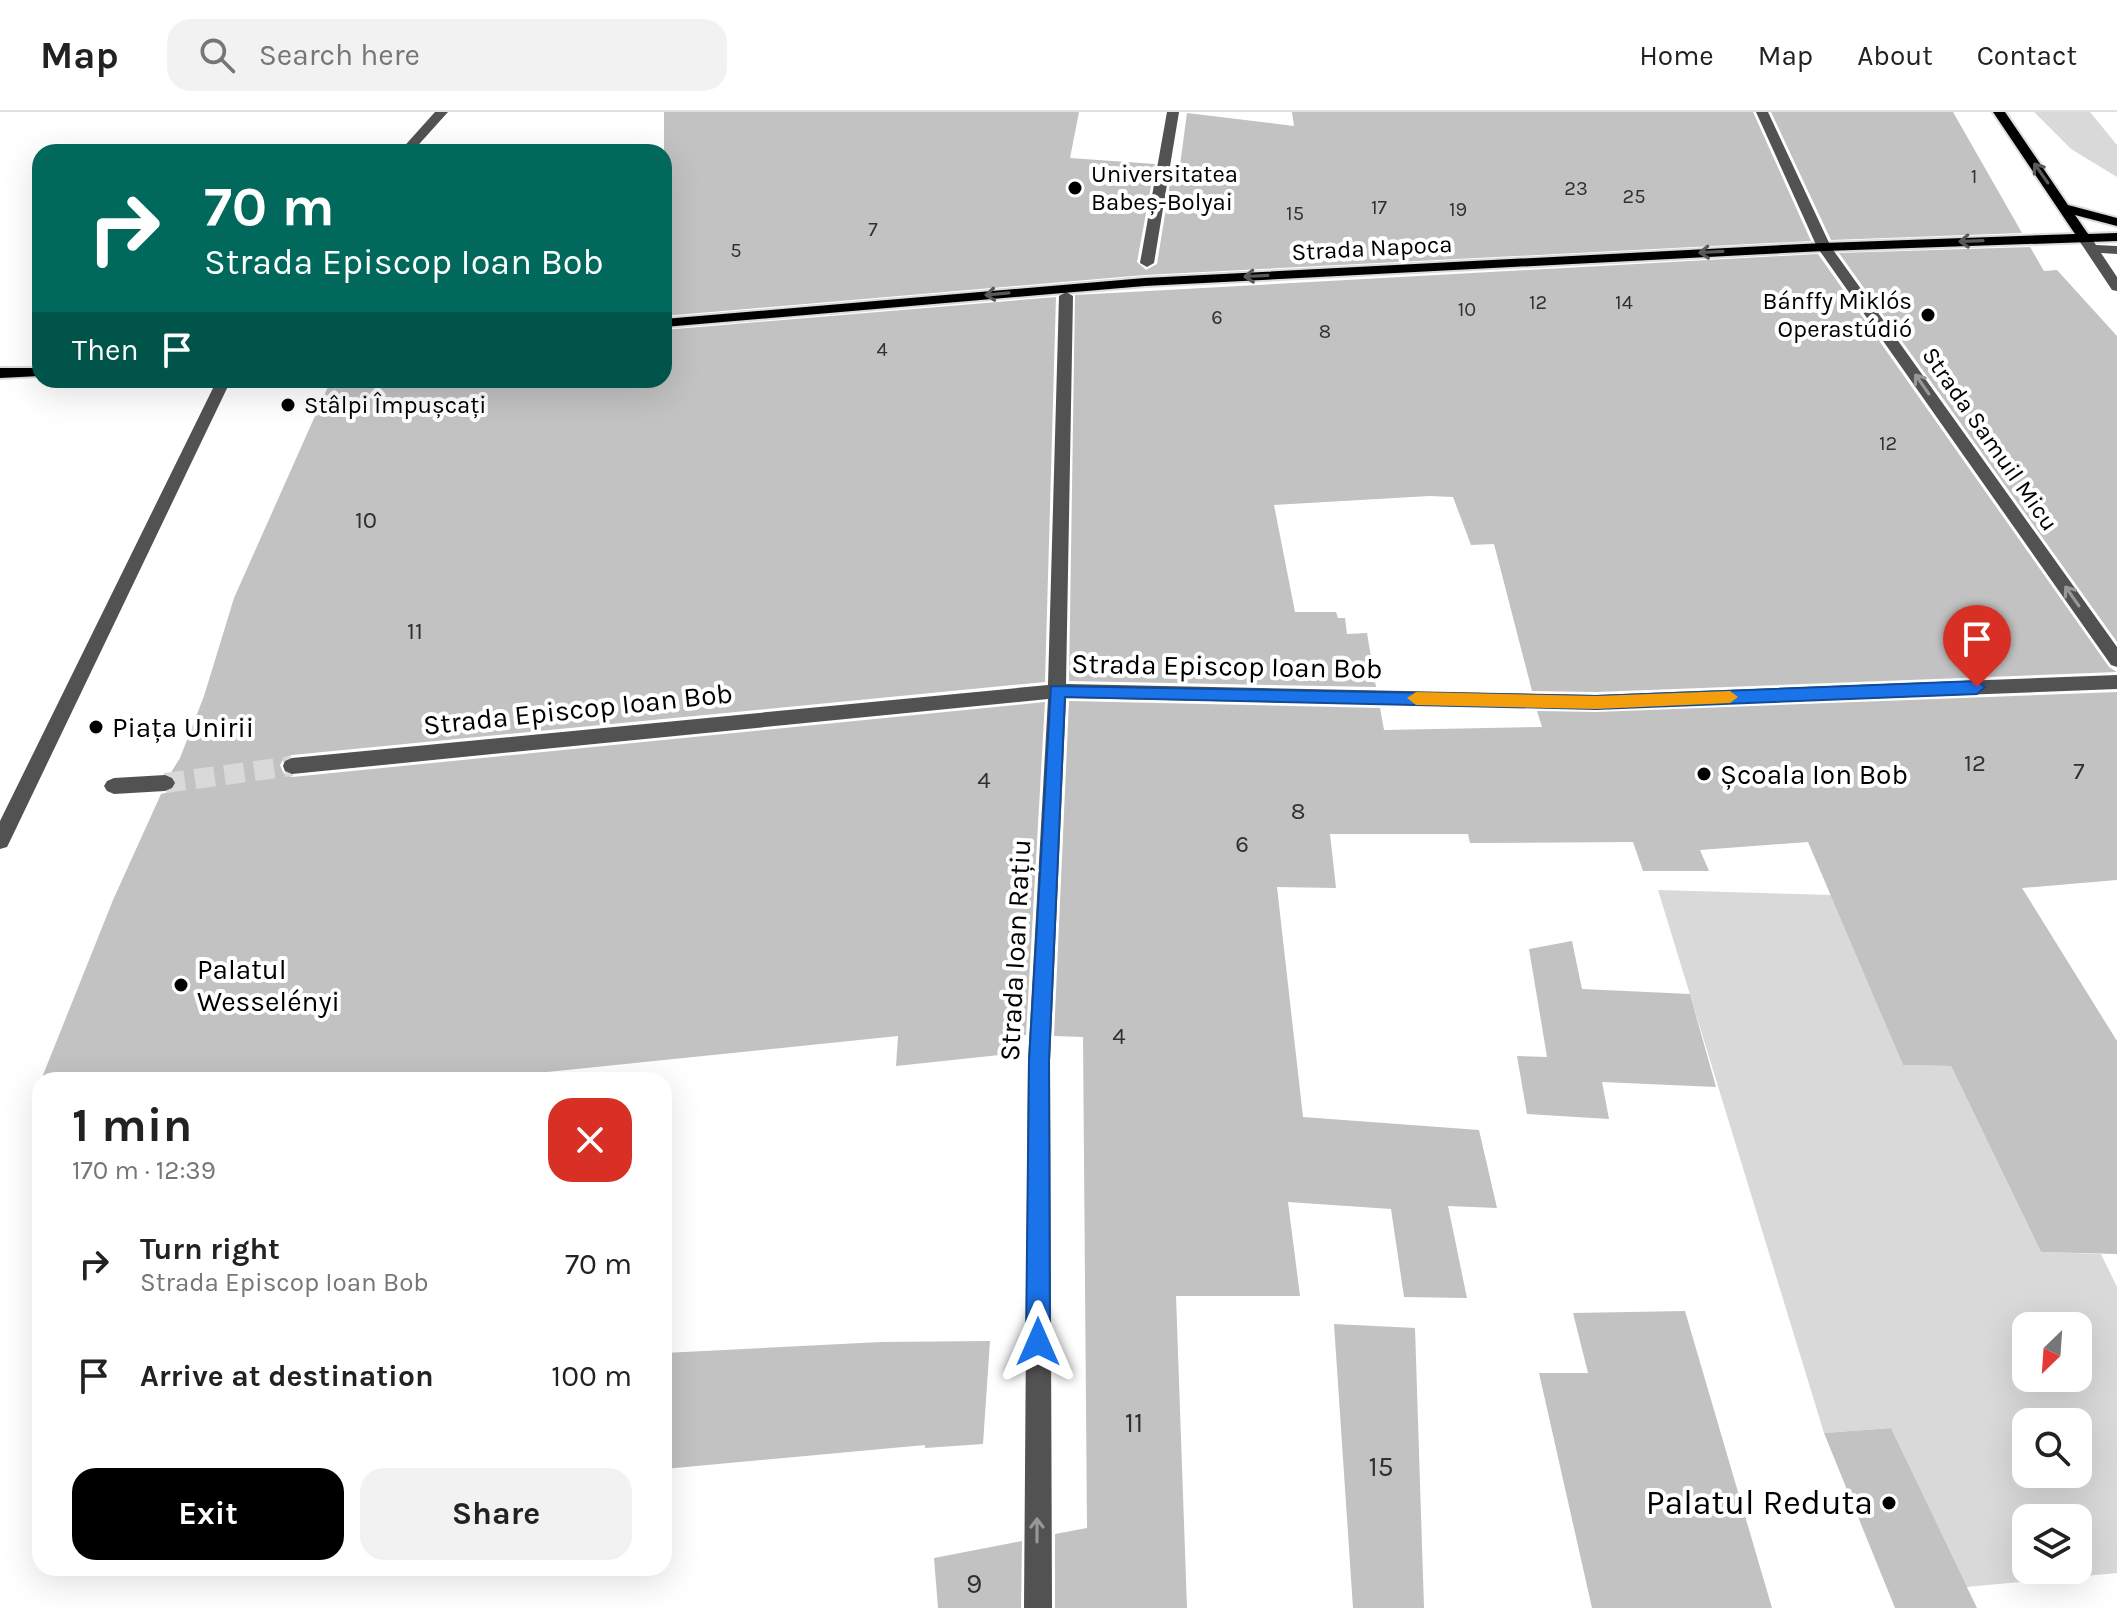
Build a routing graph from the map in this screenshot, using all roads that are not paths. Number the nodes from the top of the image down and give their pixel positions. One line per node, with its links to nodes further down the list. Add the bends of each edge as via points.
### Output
1 (442, 112): 5 (street)
2 (1173, 112): 13 (street)
3 (1762, 112): 10 (street, Strada Samuil Micu)
4 (1999, 112): 6 (main road, one-way to 4)
5 (412, 144)
6 (2065, 208): 7 (main road); 8 (main road)
7 (2117, 222)
8 (2083, 236): 9 (main road, Strada Napoca); 10 (main road, Strada Napoca, one-way to 10); 11 (street)
9 (2117, 237)
10 (1824, 247): 16 (main road, Strada Napoca, one-way to 16, via 1145,282); 20 (street, Strada Samuil Micu, one-way to 10)
11 (2092, 249): 12 (street); 14 (street)
12 (2117, 250)
13 (1147, 263)
14 (2117, 287)
15 (1066, 302): 22 (street, Strada Ioan Rațiu)
16 (672, 322)
17 (32, 372): 18 (main road)
18 (0, 373)
19 (220, 388): 26 (street)
20 (2117, 660)
21 (2117, 682): 22 (street, Strada Episcop Ioan Bob, via 1596,702)
22 (1057, 691): 23 (street, Strada Episcop Ioan Bob); 27 (street, Strada Ioan Rațiu, one-way to 22, via 1039,1061)
23 (292, 766)
24 (165, 783): 25 (street)
25 (114, 786)
26 (0, 841)
27 (1038, 1608)

